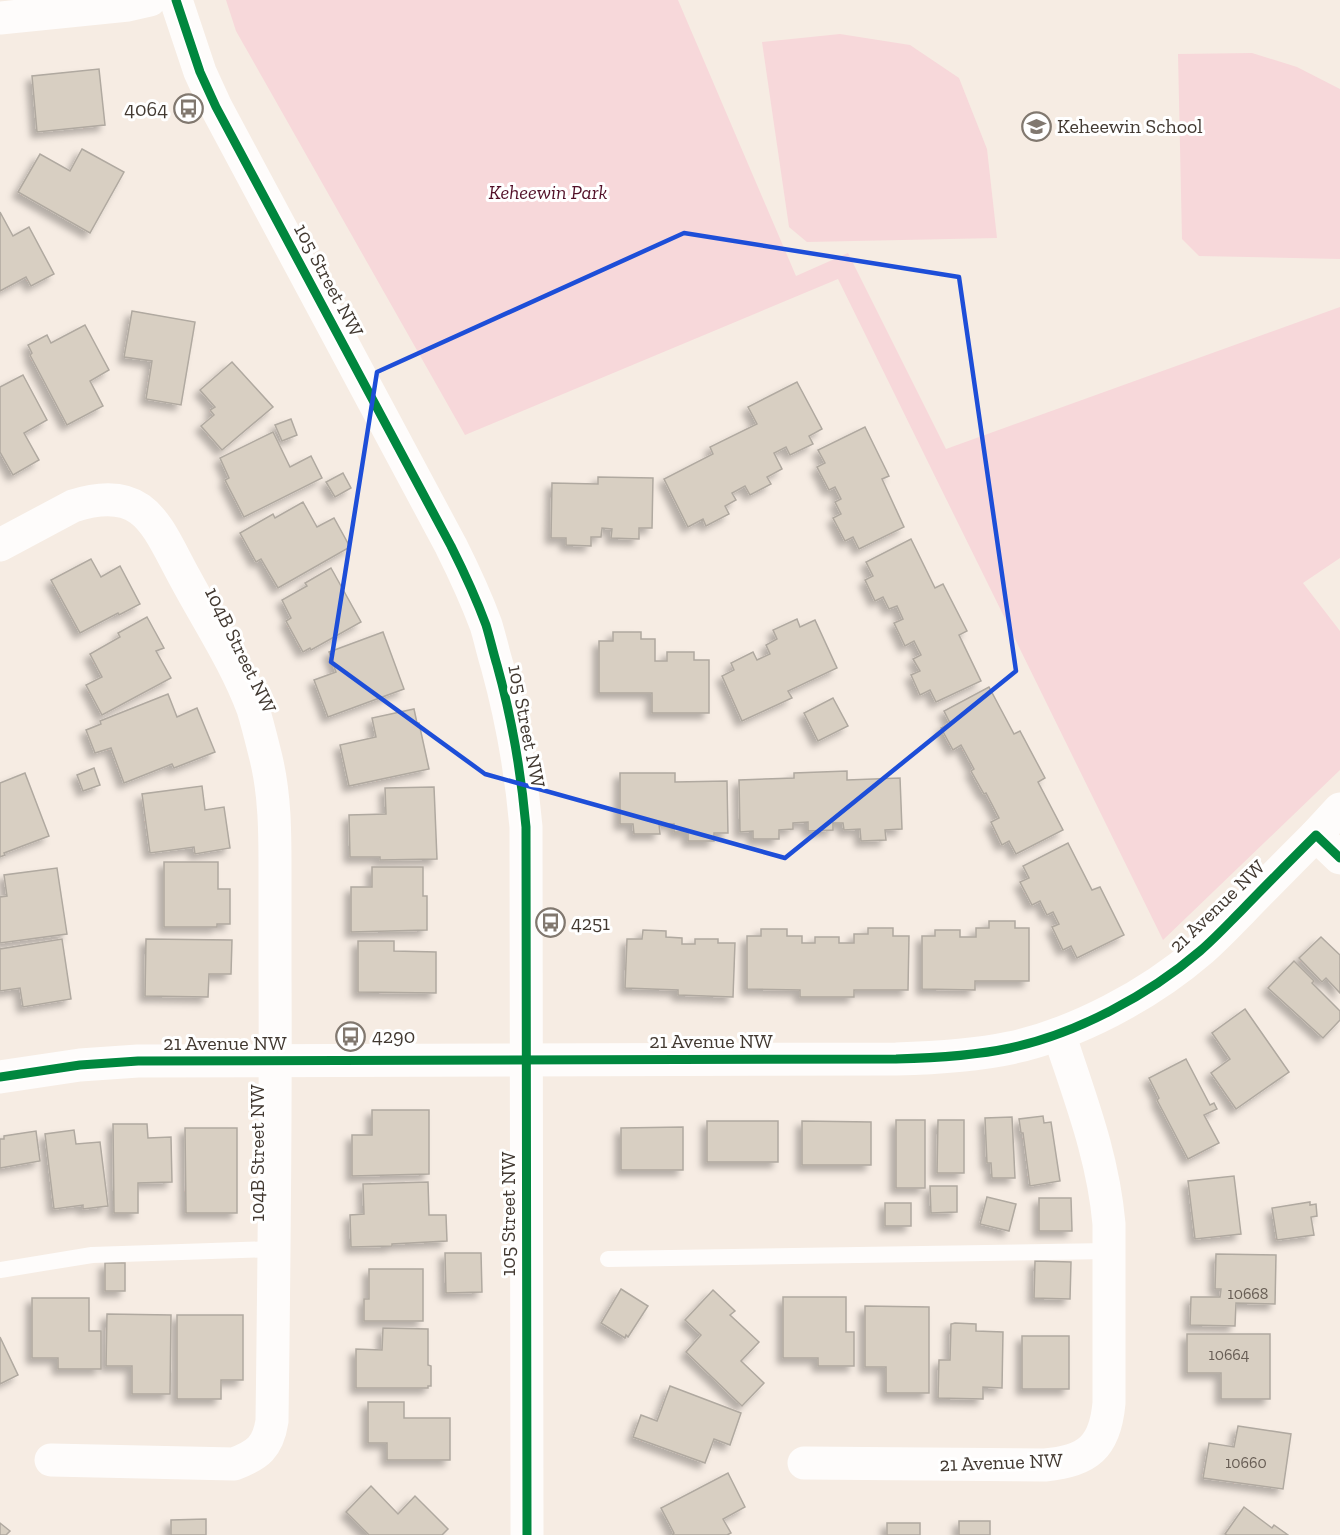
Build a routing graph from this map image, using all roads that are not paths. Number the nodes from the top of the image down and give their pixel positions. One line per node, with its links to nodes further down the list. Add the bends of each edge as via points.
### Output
1 (150, 0): 3 (street)
2 (176, 0): 9 (street, 105 Street NW, via 216,107 451,546 487,628 522,781 526,827)
3 (0, 18)
4 (0, 545): 10 (street, 104B Street NW, via 73,506 101,499 125,501 145,512 160,532 253,709 270,778 274,820)
5 (1340, 809): 6 (street, 21 Avenue NW)
6 (1316, 835): 7 (street); 8 (street, 21 Avenue NW, via 1185,963 1112,1010)
7 (1340, 858)
8 (1059, 1034): 9 (street, 21 Avenue NW, via 1010,1048 928,1059); 13 (street, 21 Avenue NW, via 1102,1169)
9 (526, 1059): 10 (street, 21 Avenue NW); 18 (street, 105 Street NW)
10 (276, 1060): 11 (street, 21 Avenue NW, via 138,1061); 12 (street, 104B Street NW)
11 (0, 1077)
12 (274, 1249): 15 (lane, via 92,1255); 16 (street, 104B Street NW, via 272,1421 270,1436 252,1457 234,1464)
13 (1109, 1251): 14 (lane); 17 (street, 21 Avenue NW, via 1107,1421 1101,1437 1080,1458 1045,1465)
14 (608, 1259)
15 (0, 1270)
16 (51, 1460)
17 (804, 1463)
18 (527, 1535)

